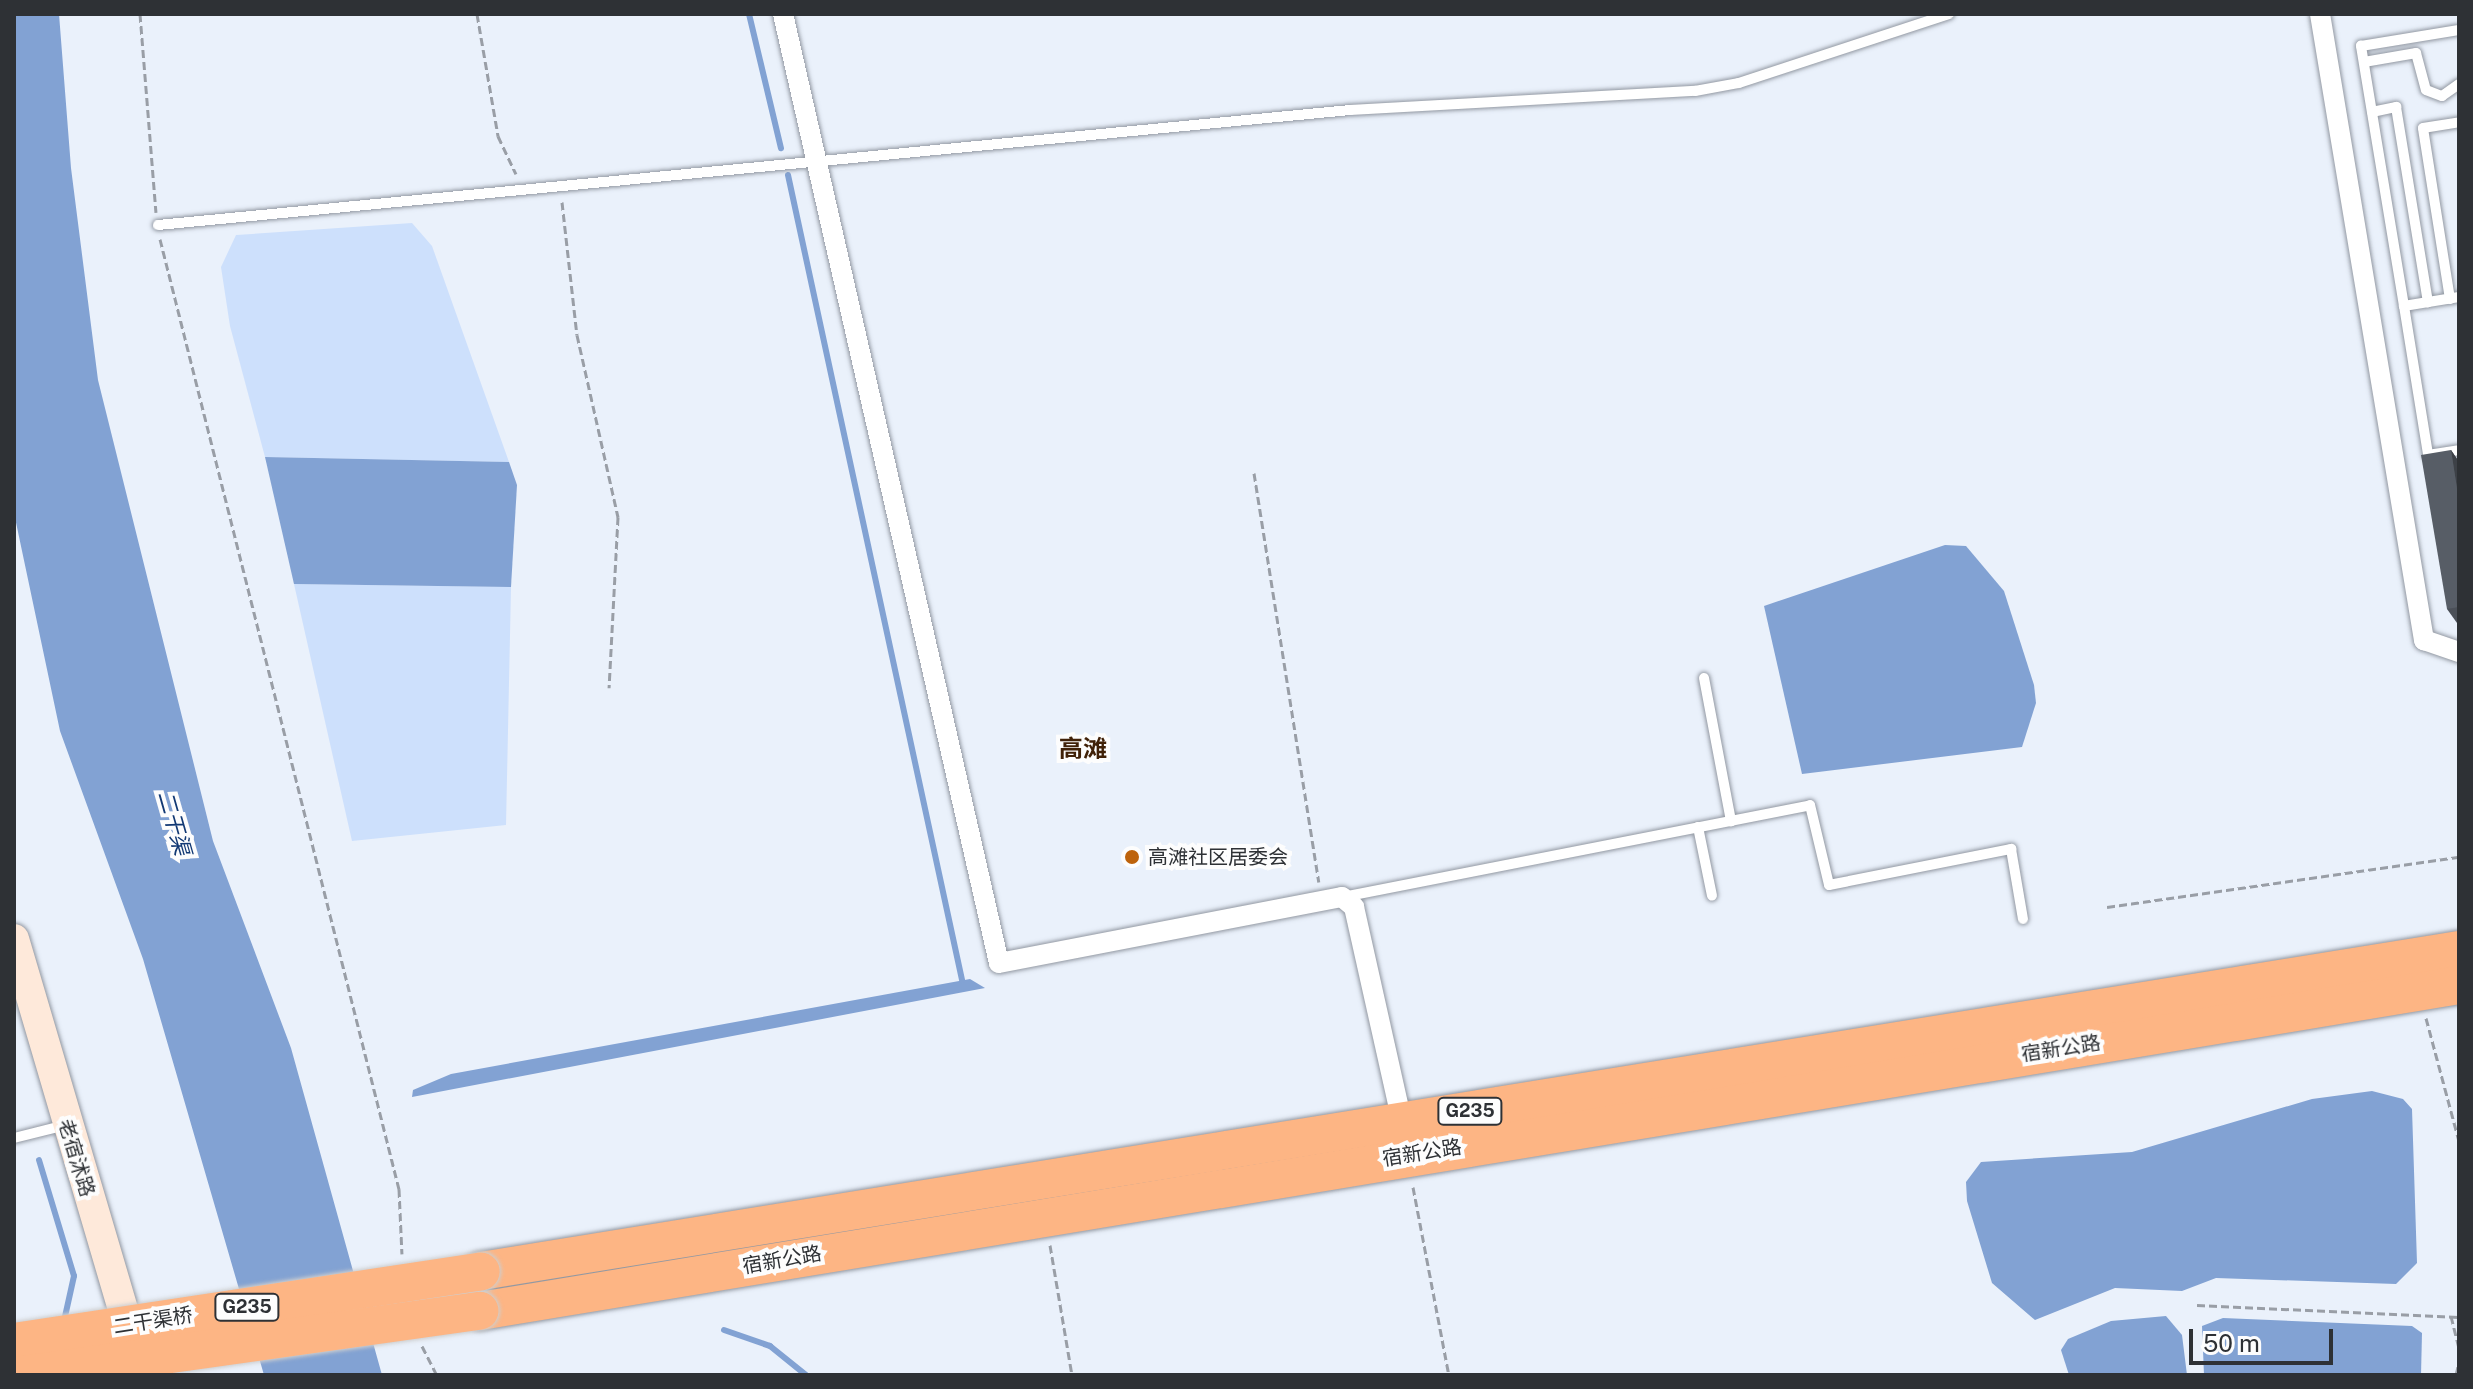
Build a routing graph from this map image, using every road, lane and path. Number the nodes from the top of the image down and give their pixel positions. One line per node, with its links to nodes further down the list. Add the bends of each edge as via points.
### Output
1 (140, 14): 14 (path)
2 (477, 14): 13 (path, via 498,136 507,162)
3 (783, 14): 11 (street)
4 (1949, 14): 11 (lane, via 1739,83 1695,91 1350,110)
5 (2320, 14): 20 (street, via 2424,640)
6 (2459, 30): 7 (lane, via 2361,46)
7 (2364, 62): 8 (lane, via 2416,53 2426,90 2442,96); 9 (lane)
8 (2459, 84)
9 (2372, 112): 16 (lane, via 2396,107); 17 (lane)
10 (2459, 122): 15 (lane, via 2423,128)
11 (817, 161): 12 (lane); 27 (street, via 999,963)
12 (562, 187): 13 (lane); 22 (path, via 577,335 618,517)
13 (527, 191): 14 (lane)
14 (158, 225): 39 (path, via 399,1189)
15 (2455, 298): 16 (lane)
16 (2428, 302): 17 (lane)
17 (2404, 306): 18 (lane, via 2428,455)
18 (2459, 450)
19 (1254, 473): 27 (path)
20 (2459, 652)
21 (1704, 678): 23 (lane)
22 (609, 688)
23 (1731, 821): 24 (lane); 29 (lane, via 1810,805 1829,885 2011,849)
24 (1698, 827): 26 (lane); 27 (lane)
25 (2459, 857): 28 (path)
26 (1712, 896)
27 (1332, 898): 36 (street, via 1354,907)
28 (2107, 907)
29 (2023, 919)
30 (14, 939): 34 (main road, 老宿沭路)
31 (2459, 950): 36 (highway, 宿新公路 / G235)
32 (2459, 985): 33 (highway, 宿新公路 / G235)
33 (2420, 991): 36 (highway, 宿新公路 / G235); 37 (path)
34 (66, 1125): 35 (lane); 50 (main road, 老宿沭路)
35 (14, 1138)
36 (1404, 1139): 38 (highway, 宿新公路 / G235); 40 (highway, 宿新公路 / G235); 53 (path)
37 (2459, 1141)
38 (1045, 1216): 42 (highway, 宿新公路 / G235); 52 (path)
39 (402, 1263)
40 (481, 1271): 45 (highway, 二干渠桥 / G235, bridge)
41 (2197, 1305): 43 (path)
42 (480, 1311): 49 (highway, 二干渠桥 / G235, bridge)
43 (2451, 1316): 44 (path); 47 (path)
44 (2459, 1317)
45 (14, 1342)
46 (420, 1342): 51 (path)
47 (2459, 1349)
48 (2459, 1362): 54 (path)
49 (22, 1375)
50 (142, 1375)
51 (437, 1375)
52 (1072, 1375)
53 (1449, 1375)
54 (2456, 1375)

